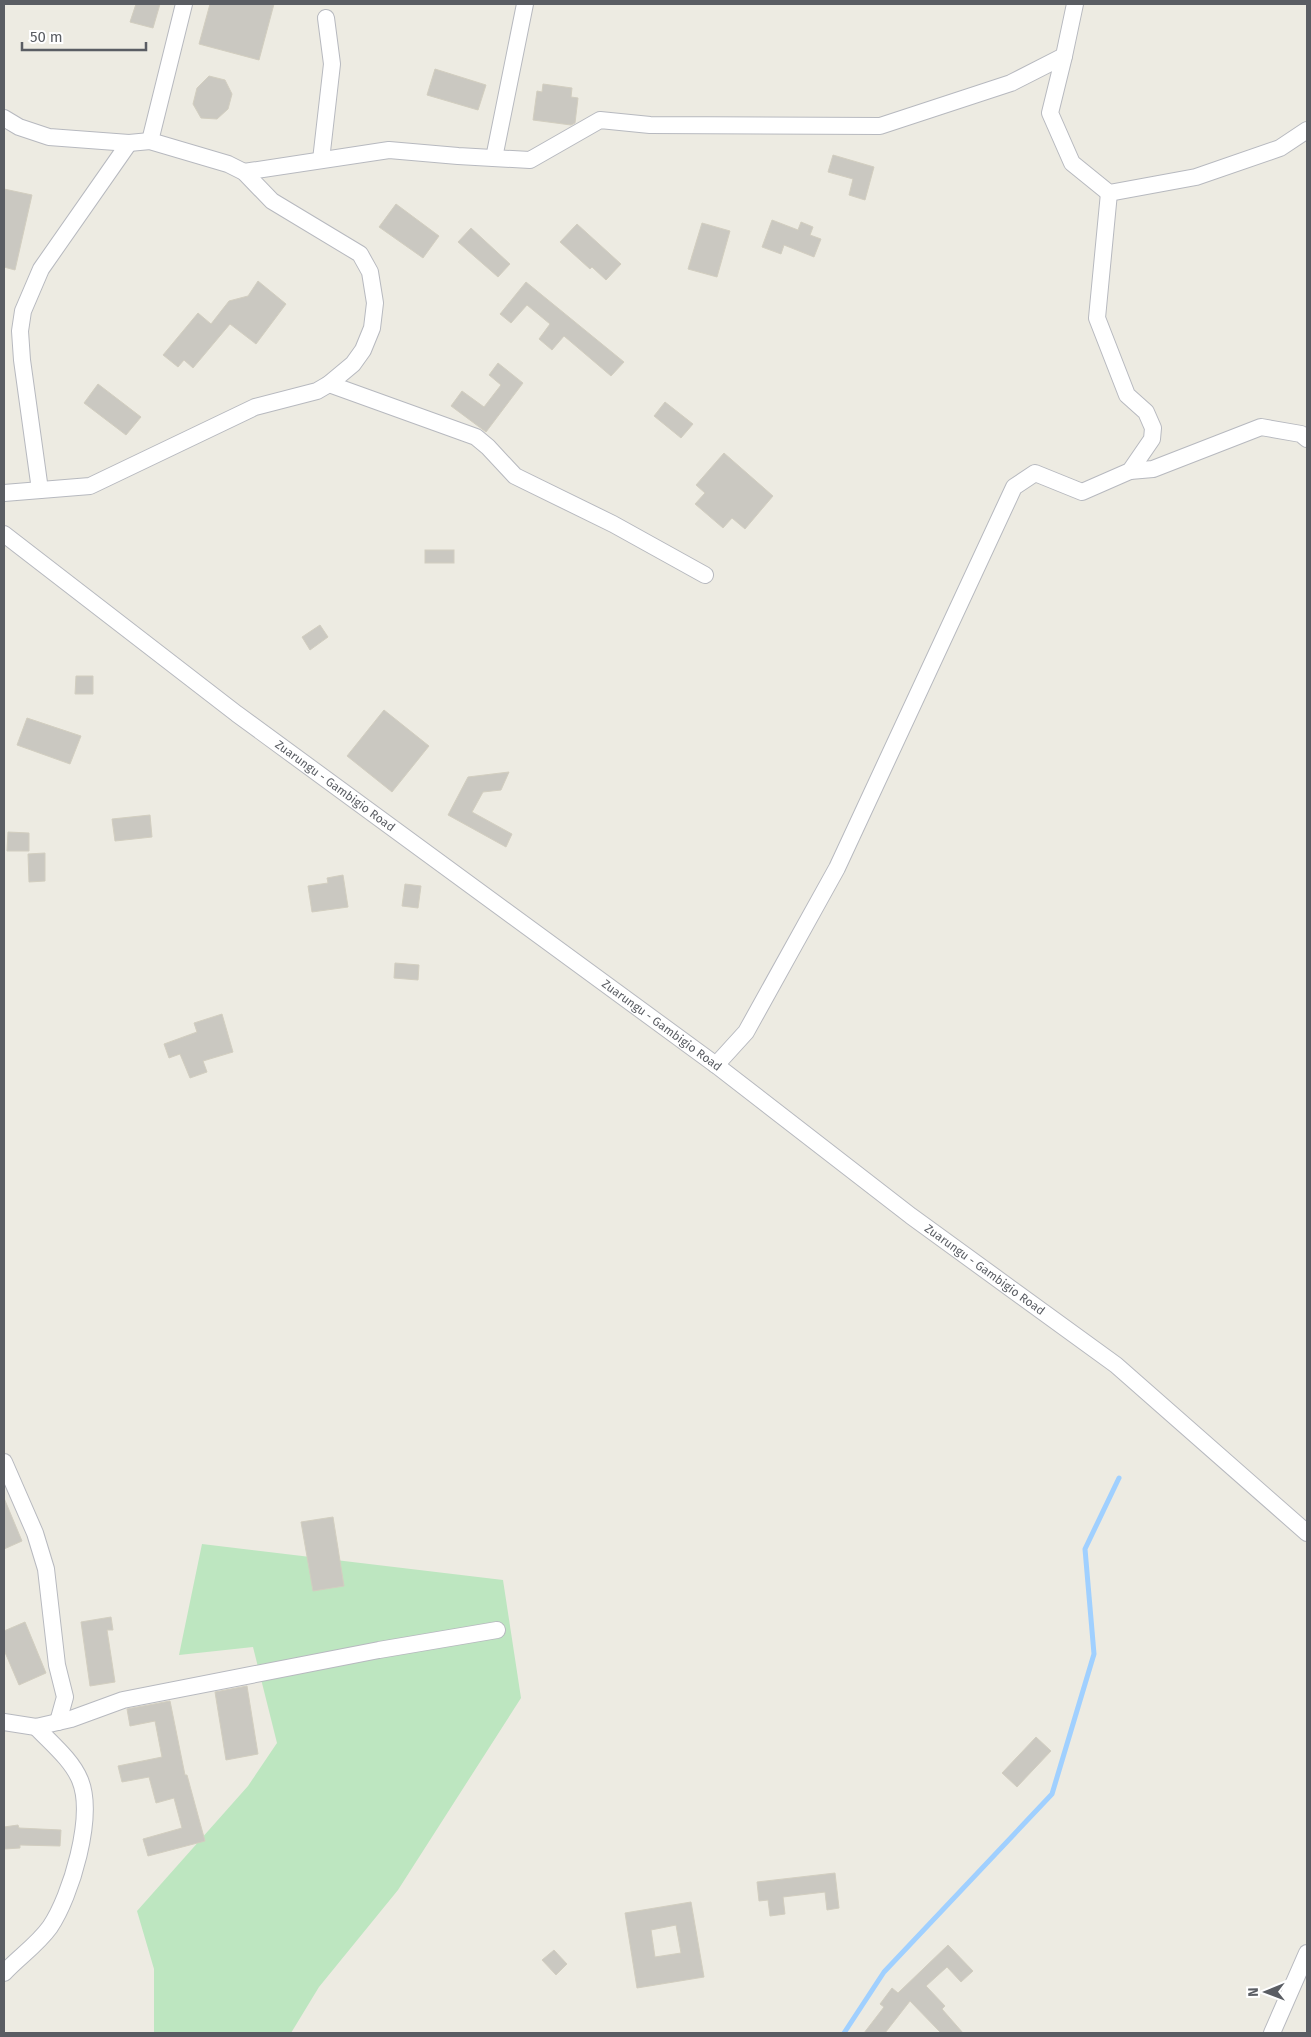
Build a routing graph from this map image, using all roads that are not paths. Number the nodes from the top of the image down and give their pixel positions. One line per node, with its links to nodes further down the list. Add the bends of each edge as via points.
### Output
1 (184, 4): 8 (street)
2 (525, 4): 10 (street)
3 (1075, 4): 5 (street)
4 (326, 18): 11 (street, via 332,64)
5 (1064, 56): 10 (street, via 1011,83 880,126 650,125 600,120 530,160); 13 (street, via 1050,113 1072,162)
6 (4, 118): 9 (street, via 18,127 49,137)
7 (1307, 130): 13 (street, via 1280,148 1196,177)
8 (150, 141): 9 (street); 12 (street, via 228,164)
9 (129, 142): 17 (street, via 41,269 23,312 20,331 22,360)
10 (494, 158): 11 (street, via 389,150)
11 (321, 160): 12 (street)
12 (244, 172): 14 (street, via 272,201 360,254 370,272 375,303 372,328 353,364)
13 (1109, 193): 16 (street, via 1097,318 1127,396 1146,412 1153,428 1152,438)
14 (329, 384): 17 (street, via 317,391 255,407 90,486); 20 (street, via 476,437 516,476)
15 (1307, 439): 16 (street, via 1301,434 1261,427 1152,469)
16 (1130, 471): 21 (street, via 1082,492 1035,473 1014,487 837,868 746,1032)
17 (40, 490): 18 (street)
18 (4, 492)
19 (4, 534): 21 (street, Zuarungu - Gambigio Road, via 237,714)
20 (705, 574)
21 (716, 1065): 23 (street, Zuarungu - Gambigio Road, via 911,1216 1116,1365)
22 (4, 1462): 26 (street, via 35,1533 46,1569 57,1665 65,1697)
23 (1307, 1533)
24 (497, 1630): 26 (street, via 123,1700)
25 (4, 1722): 27 (street)
26 (58, 1722): 27 (street)
27 (36, 1727): 29 (street, via 67,1760 80,1780 86,1804 80,1849 60,1910 36,1943)
28 (1307, 1953): 30 (street)
29 (4, 1973)
30 (1272, 2033)

